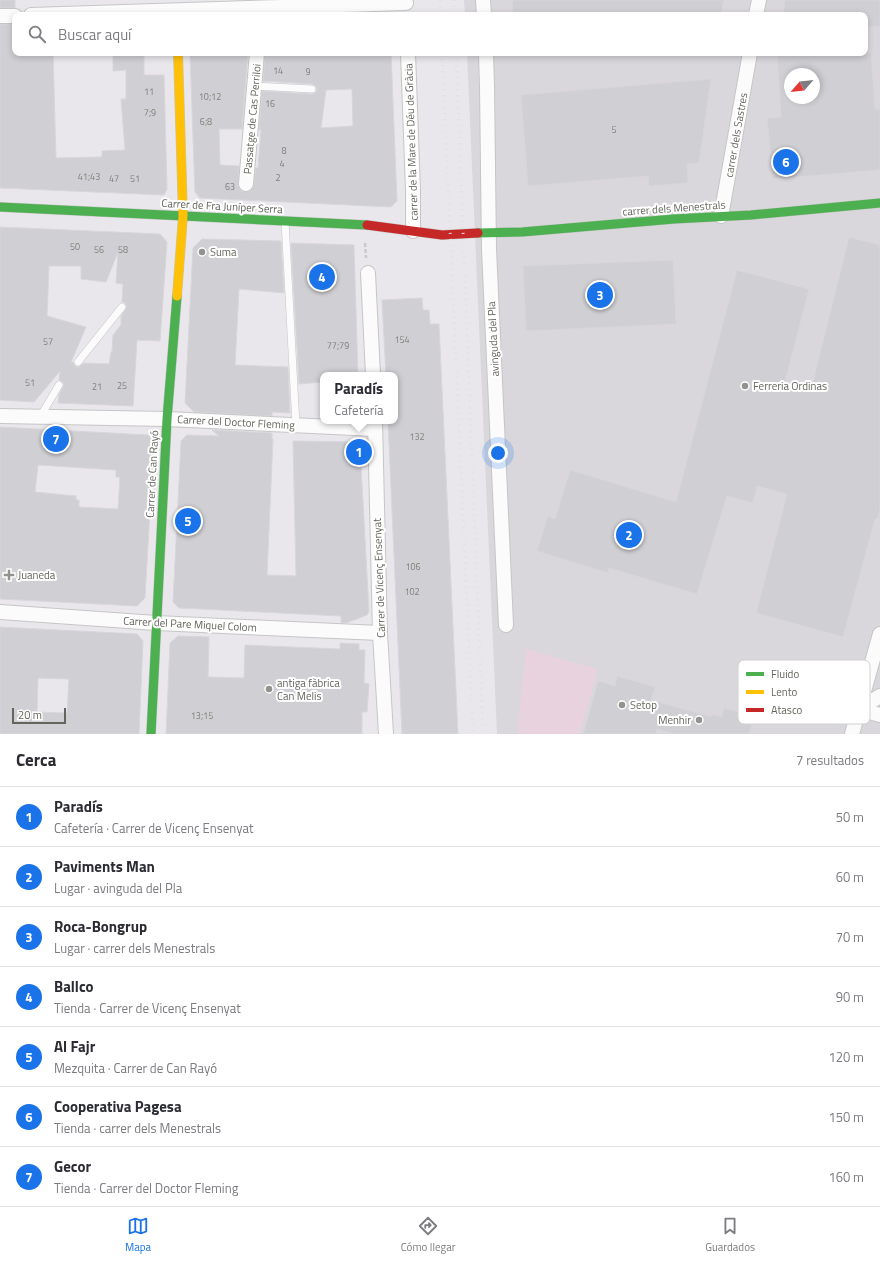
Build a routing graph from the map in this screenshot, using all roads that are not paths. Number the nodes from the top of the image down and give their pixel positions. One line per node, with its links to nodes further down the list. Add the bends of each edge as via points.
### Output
1 (483, 0): 7 (street)
2 (759, 0): 8 (street)
3 (406, 6): 5 (street)
4 (176, 8): 5 (street); 6 (street)
5 (261, 11)
6 (93, 12)
7 (484, 12)
8 (757, 12)
9 (0, 16): 10 (street)
10 (12, 16)
11 (178, 56): 21 (street, Carrer de Can Rayó)
12 (257, 56): 16 (street, Passatge de Cas Perriloi)
13 (408, 56): 24 (street, carrer de la Mare de Déu de Gràcia)
14 (486, 56): 25 (street, avinguda del Pla)
15 (749, 56): 22 (street, carrer dels Sastres)
16 (254, 86): 17 (lane); 18 (street, Passatge de Cas Perriloi)
17 (312, 89)
18 (246, 184)
19 (880, 203): 22 (street, carrer dels Menestrals)
20 (0, 207): 21 (street, Carrer de Fra Juníper Serra)
21 (183, 216): 23 (street, Carrer de Fra Juníper Serra); 34 (street, Carrer de Can Rayó, via 173,294)
22 (721, 216): 25 (street, carrer dels Menestrals, via 522,232)
23 (286, 221): 24 (street, Carrer de Fra Juníper Serra, via 364,225); 35 (lane)
24 (413, 231): 26 (street, Carrer de Fra Juníper Serra)
25 (488, 232): 26 (street, carrer dels Menestrals); 39 (street, avinguda del Pla)
26 (442, 235)
27 (368, 273): 30 (street)
28 (122, 307): 29 (lane)
29 (78, 362)
30 (372, 372)
31 (59, 385): 33 (lane)
32 (0, 416): 33 (street, Carrer del Doctor Fleming)
33 (40, 417): 34 (street, Carrer del Doctor Fleming)
34 (166, 419): 35 (street, Carrer del Doctor Fleming); 38 (street, Carrer de Can Rayó)
35 (296, 425): 36 (street, Carrer del Doctor Fleming)
36 (375, 425): 40 (street, Carrer de Vicenç Ensenyat)
37 (0, 612): 38 (street, Carrer del Pare Miquel Colom)
38 (156, 623): 40 (street, Carrer del Pare Miquel Colom); 48 (street, Carrer de Can Rayó)
39 (506, 625)
40 (380, 633): 49 (street, Carrer de Vicenç Ensenyat)
41 (880, 634): 42 (street)
42 (870, 670)
43 (880, 696): 44 (street)
44 (870, 702)
45 (870, 712): 46 (street)
46 (880, 715)
47 (855, 724): 50 (street)
48 (151, 734)
49 (386, 734)
50 (852, 734)

